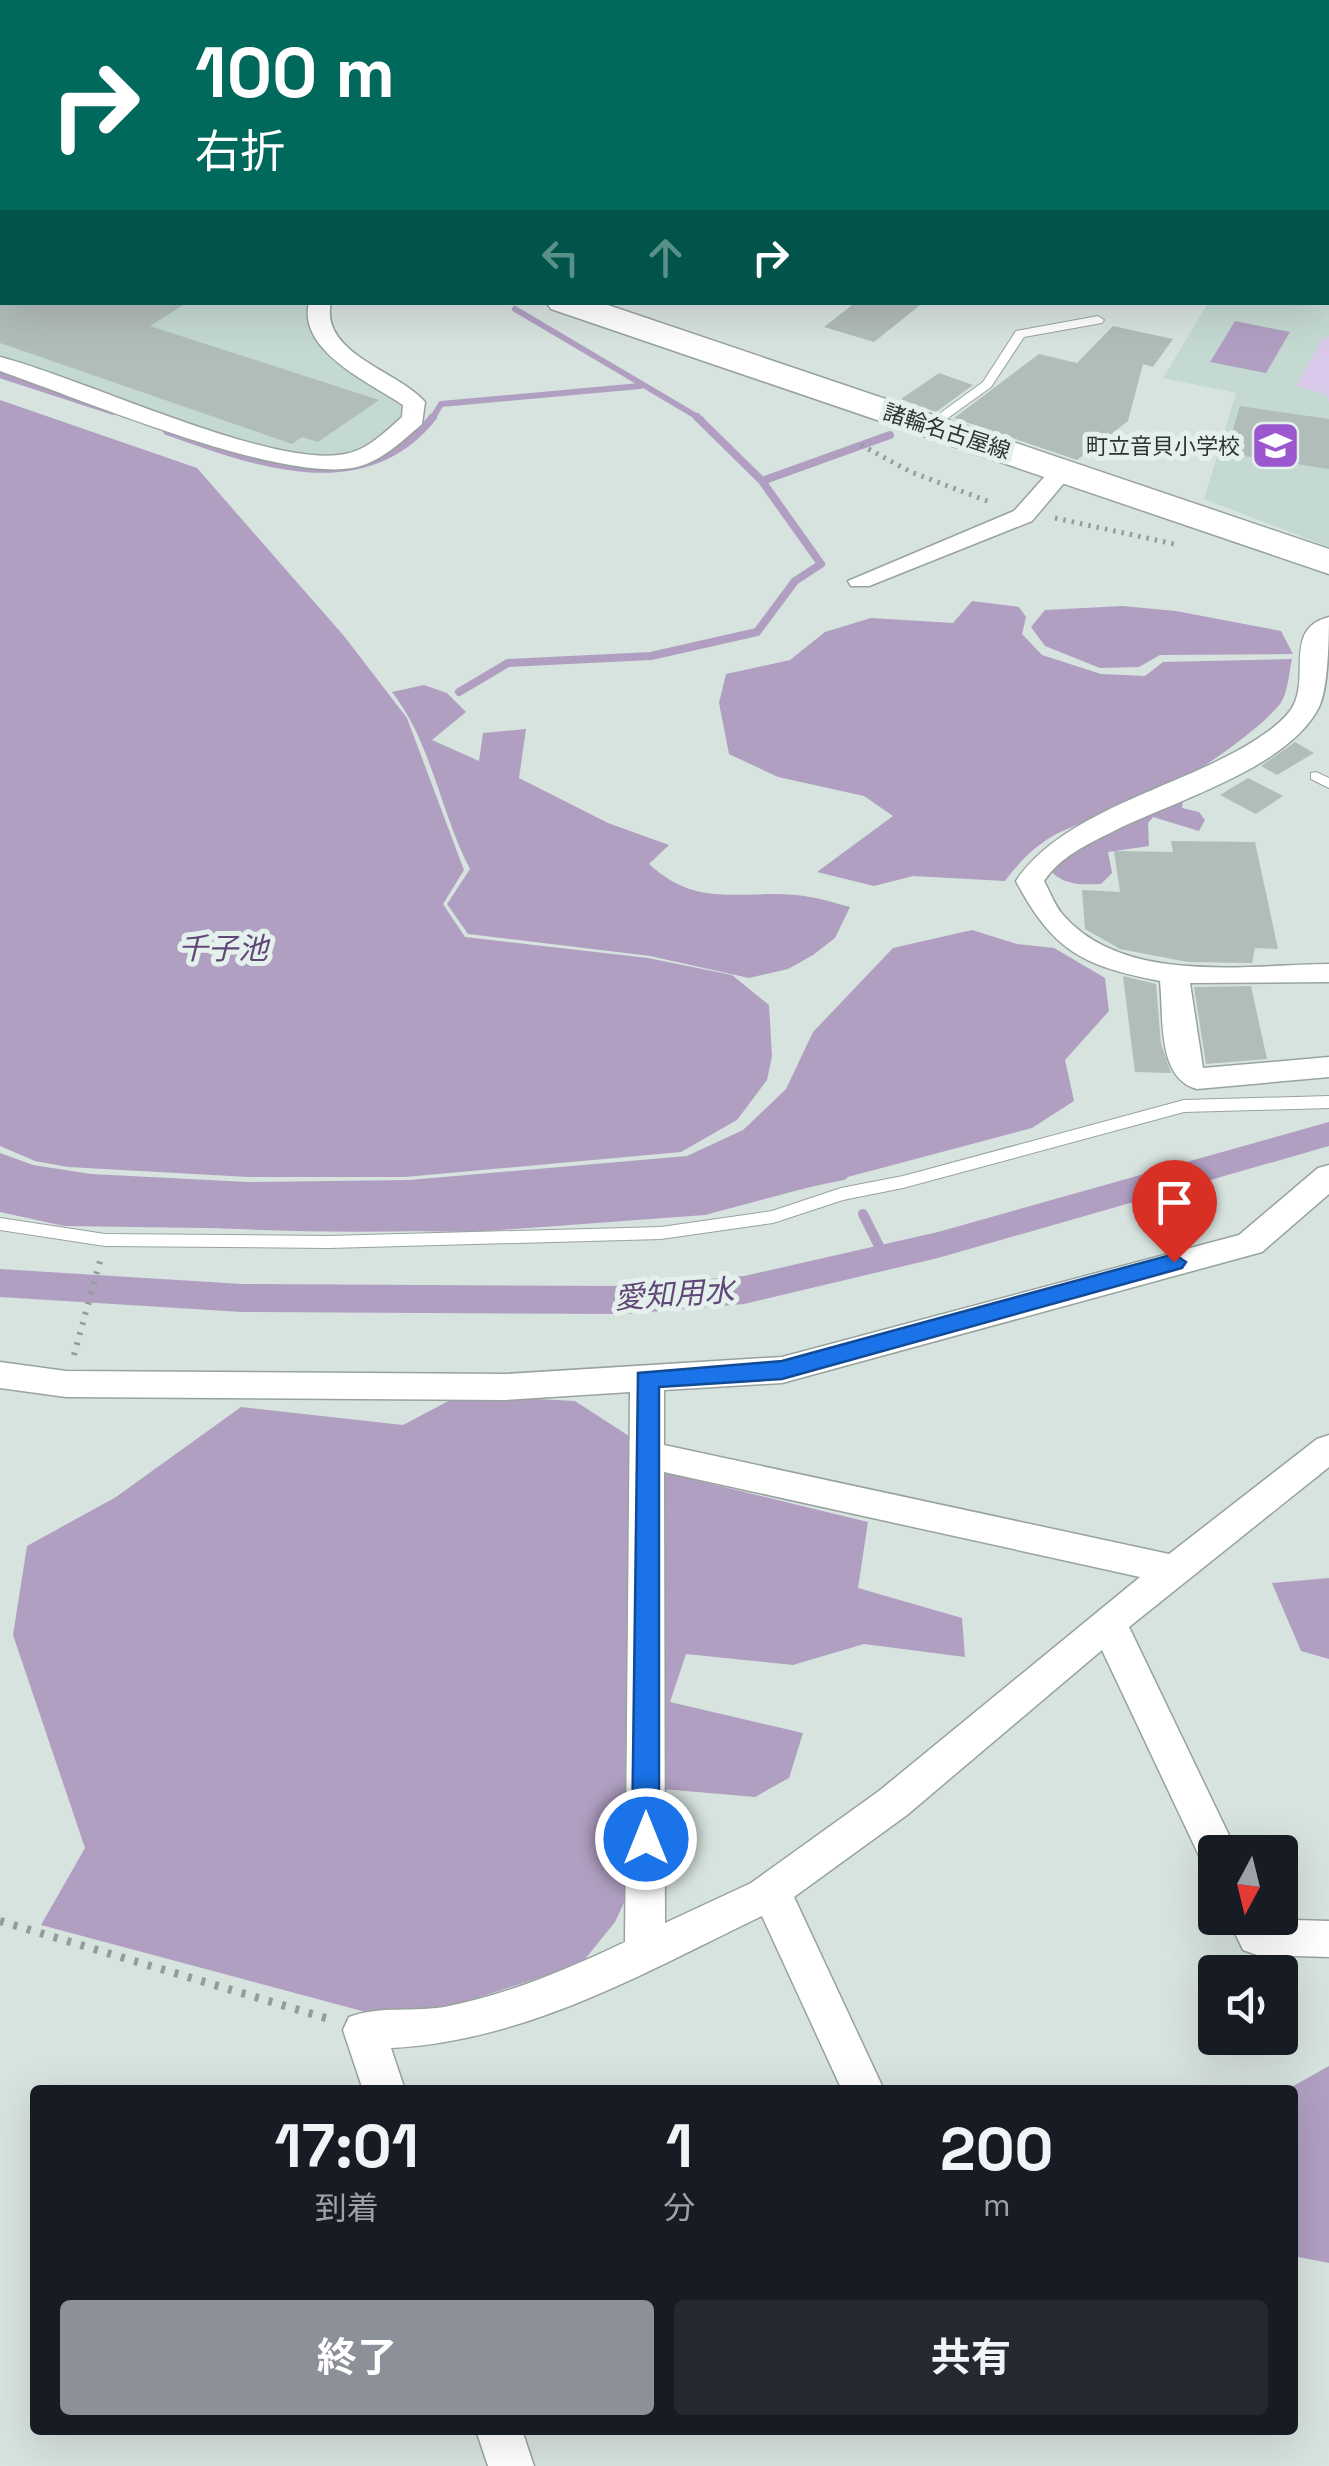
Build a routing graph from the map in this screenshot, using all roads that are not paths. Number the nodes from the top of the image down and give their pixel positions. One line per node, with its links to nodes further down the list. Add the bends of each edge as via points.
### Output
1 (319, 305): 4 (street, via 329,344 414,402 416,410 390,442 350,461 312,462 239,446)
2 (573, 305): 5 (main road, 諸輪名古屋線)
3 (1098, 320): 5 (lane, via 1020,334 987,384)
4 (0, 364)
5 (930, 426): 6 (main road, 諸輪名古屋線)
6 (1064, 470): 7 (main road, 諸輪名古屋線); 8 (street, via 1024,512)
7 (1329, 562)
8 (860, 581)
9 (1329, 625): 10 (street, via 1313,642 1311,696 1303,713 1224,769 1058,846 1032,870 1034,892 1056,926 1088,952)
10 (1174, 973): 11 (street); 12 (street, via 1186,1070 1197,1079)
11 (1329, 974)
12 (1329, 1066)
13 (1329, 1102): 15 (lane, via 1184,1106 737,1224 661,1233 105,1240)
14 (1329, 1176): 17 (street, via 1250,1244 782,1370)
15 (0, 1224)
16 (0, 1374): 17 (street, via 66,1384 506,1387)
17 (647, 1379): 19 (street)
18 (1329, 1448): 20 (street)
19 (646, 1455): 20 (street); 26 (street)
20 (1176, 1570): 21 (street)
21 (1108, 1623): 22 (street); 23 (street, via 893,1803)
22 (1209, 1835)
23 (771, 1891): 26 (street); 28 (street)
24 (1256, 1935): 25 (street)
25 (1329, 1939)
26 (645, 1954): 27 (street, via 554,1996 446,2026 364,2030)
27 (382, 2085)
28 (861, 2085)
29 (501, 2435): 30 (street)
30 (511, 2466)

